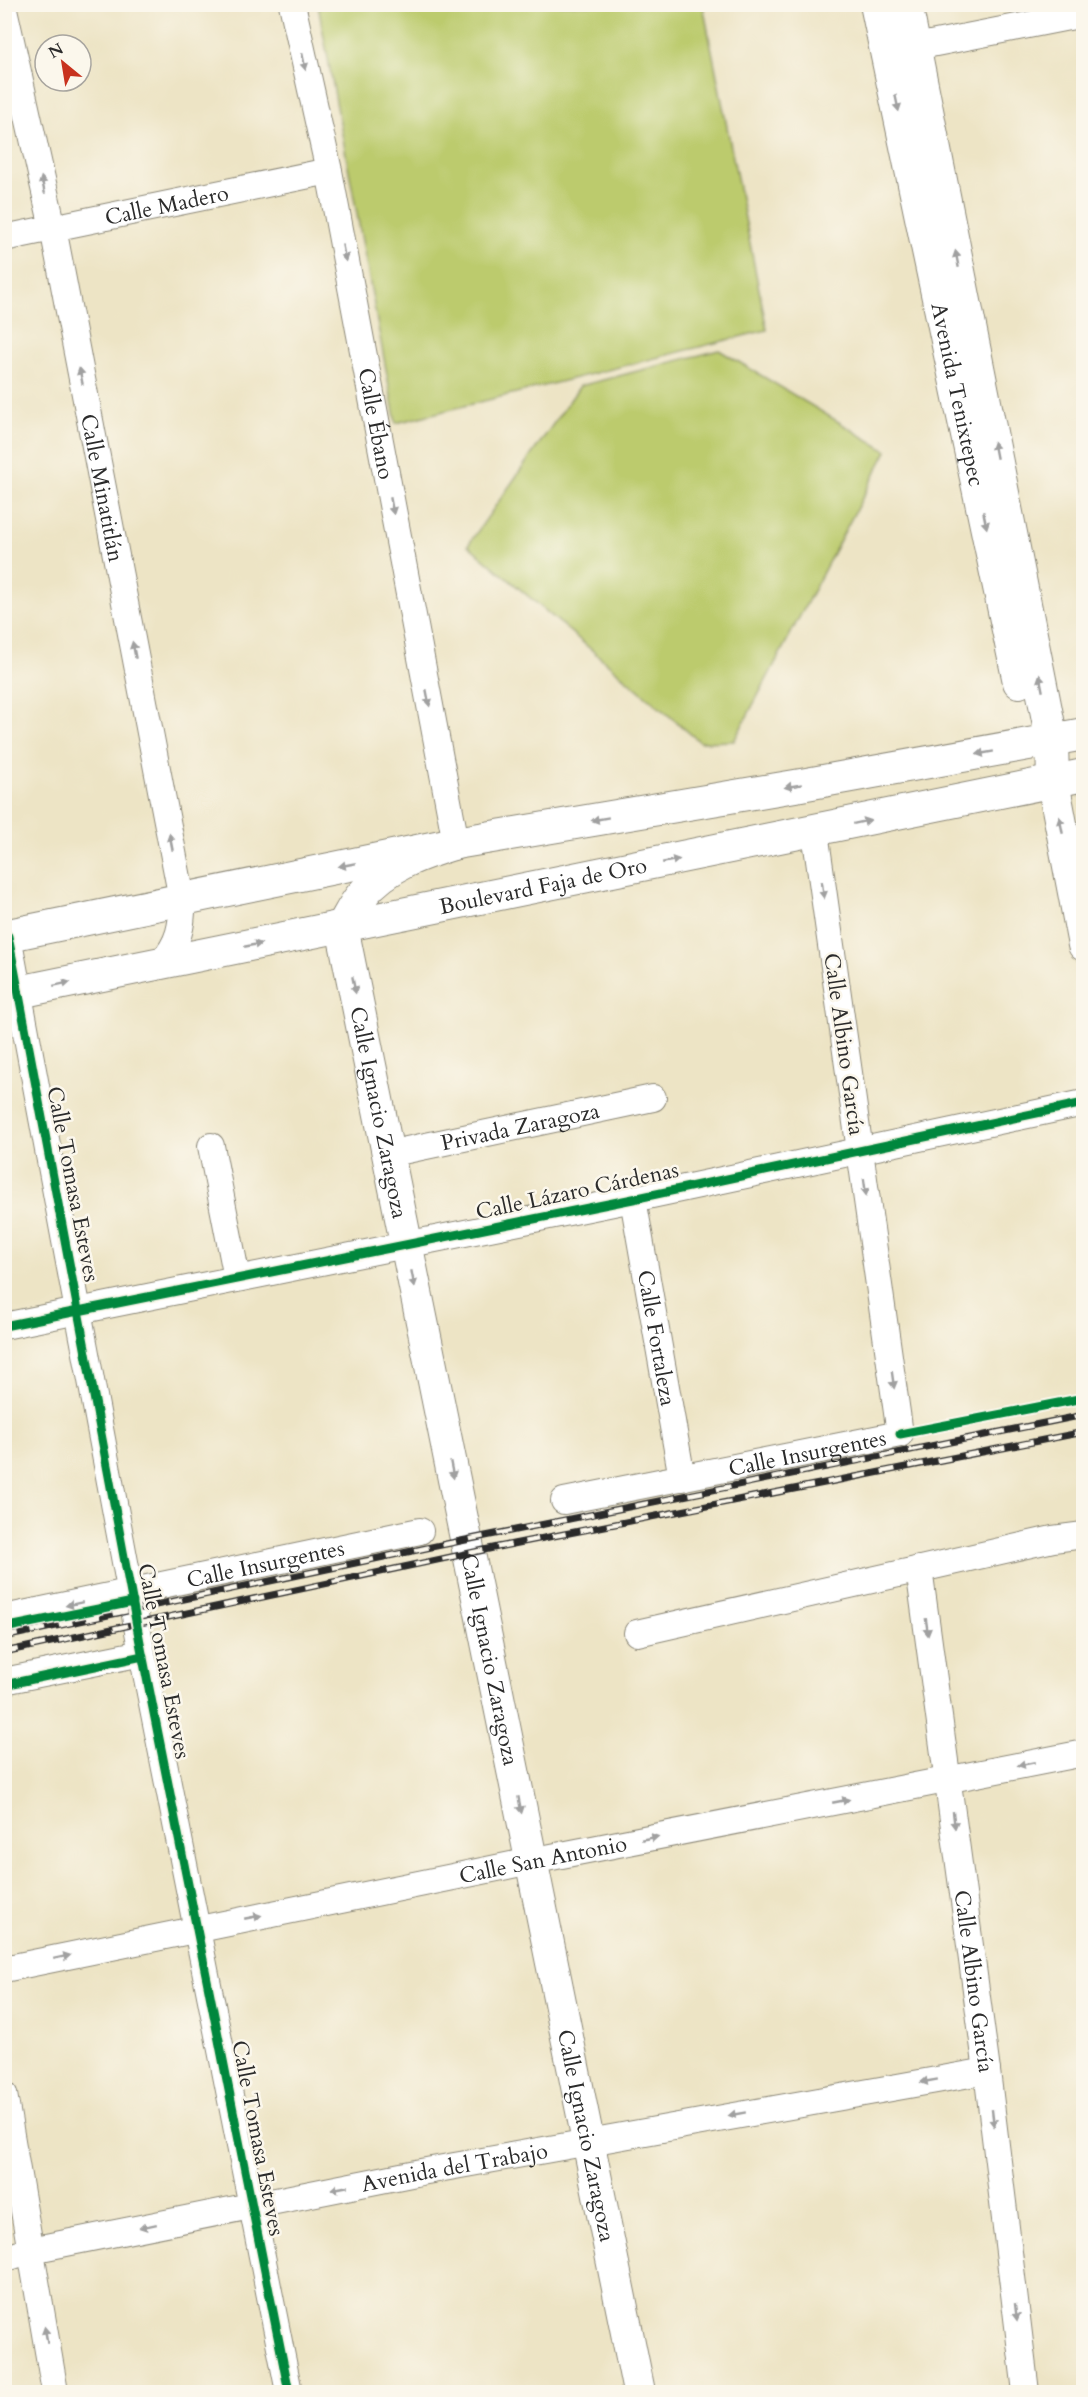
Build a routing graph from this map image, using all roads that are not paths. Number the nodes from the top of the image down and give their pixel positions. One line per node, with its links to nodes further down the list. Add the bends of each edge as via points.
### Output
1 (292, 4): 7 (street, Calle Ébano, one-way to 7)
2 (876, 4): 6 (main road, Avenida Tenixtepec)
3 (906, 4): 6 (main road, Avenida Tenixtepec)
4 (4, 9): 8 (street, Calle Minatitlán, one-way to 4)
5 (1083, 14): 6 (street)
6 (900, 50): 11 (main road, Avenida Tenixtepec)
7 (328, 171): 8 (street, Calle Madero); 15 (street, Calle Ébano, one-way to 15)
8 (52, 228): 9 (street, Calle Madero); 16 (street, Calle Minatitlán, one-way to 8)
9 (4, 238)
10 (1083, 734): 11 (main road)
11 (1042, 742): 13 (main road, Avenida Tenixtepec); 15 (main road, one-way to 15)
12 (1083, 776): 13 (main road, Boulevard Faja de Oro)
13 (1046, 783): 14 (main road, Boulevard Faja de Oro, one-way to 13); 19 (main road, Avenida Tenixtepec, one-way to 13)
14 (815, 832): 17 (main road, Boulevard Faja de Oro, one-way to 14); 25 (street, Calle Albino García, one-way to 25)
15 (456, 843): 16 (main road, one-way to 16); 17 (main road, via 419,854 387,870 361,895)
16 (182, 899): 18 (main road); 20 (street, Calle Minatitlán, via 178,938)
17 (342, 927): 20 (main road, Boulevard Faja de Oro, one-way to 17); 26 (main road, Calle Ignacio Zaragoza, one-way to 26)
18 (6, 936): 21 (street, Calle Tomasa Esteves)
19 (1083, 945)
20 (162, 962): 21 (main road, Boulevard Faja de Oro, one-way to 20)
21 (12, 994): 30 (street, Calle Tomasa Esteves)
22 (653, 1098): 26 (street, Privada Zaragoza)
23 (1083, 1103): 25 (street, Calle Lázaro Cárdenas)
24 (211, 1146): 29 (street)
25 (860, 1151): 27 (street, Calle Lázaro Cárdenas); 32 (street, Calle Albino García, one-way to 32)
26 (388, 1154): 28 (main road, Calle Ignacio Zaragoza)
27 (633, 1199): 28 (street, Calle Lázaro Cárdenas); 33 (street, Calle Fortaleza)
28 (406, 1245): 29 (street, Calle Lázaro Cárdenas); 45 (main road, Calle Ignacio Zaragoza, one-way to 45)
29 (237, 1278): 30 (street, Calle Lázaro Cárdenas)
30 (78, 1310): 31 (street, Calle Lázaro Cárdenas); 38 (street, Calle Tomasa Esteves)
31 (4, 1326)
32 (900, 1434): 33 (street, Calle Insurgentes)
33 (682, 1478): 34 (street, Calle Insurgentes)
34 (564, 1501)
35 (420, 1531): 38 (street, Calle Insurgentes)
36 (1083, 1535): 37 (street)
37 (919, 1569): 40 (street); 44 (street, Calle Albino García, one-way to 44)
38 (132, 1592): 39 (street, Calle Insurgentes, one-way to 39); 41 (street, Calle Tomasa Esteves)
39 (4, 1618)
40 (637, 1633)
41 (142, 1653): 42 (street); 46 (street, Calle Tomasa Esteves)
42 (4, 1681)
43 (1083, 1753): 44 (street, Calle San Antonio, one-way to 44)
44 (949, 1780): 45 (street, Calle San Antonio, one-way to 44); 48 (street, Calle Albino García, one-way to 48)
45 (531, 1861): 46 (street, Calle San Antonio, one-way to 45); 50 (main road, Calle Ignacio Zaragoza)
46 (197, 1928): 47 (street, Calle San Antonio, one-way to 46); 51 (street, Calle Tomasa Esteves)
47 (4, 1970)
48 (987, 2071): 50 (street, Avenida del Trabajo, one-way to 50); 58 (street, Calle Albino García, one-way to 58)
49 (4, 2094): 53 (street)
50 (588, 2141): 51 (street, Avenida del Trabajo, one-way to 51); 57 (main road, Calle Ignacio Zaragoza)
51 (252, 2204): 53 (street, Avenida del Trabajo, one-way to 53); 56 (street, Calle Tomasa Esteves)
52 (4, 2241): 53 (street, via 11,2240)
53 (31, 2250): 54 (street, Avenida del Trabajo); 55 (street, one-way to 53)
54 (4, 2259)
55 (56, 2392)
56 (289, 2392)
57 (639, 2392)
58 (1026, 2392)

